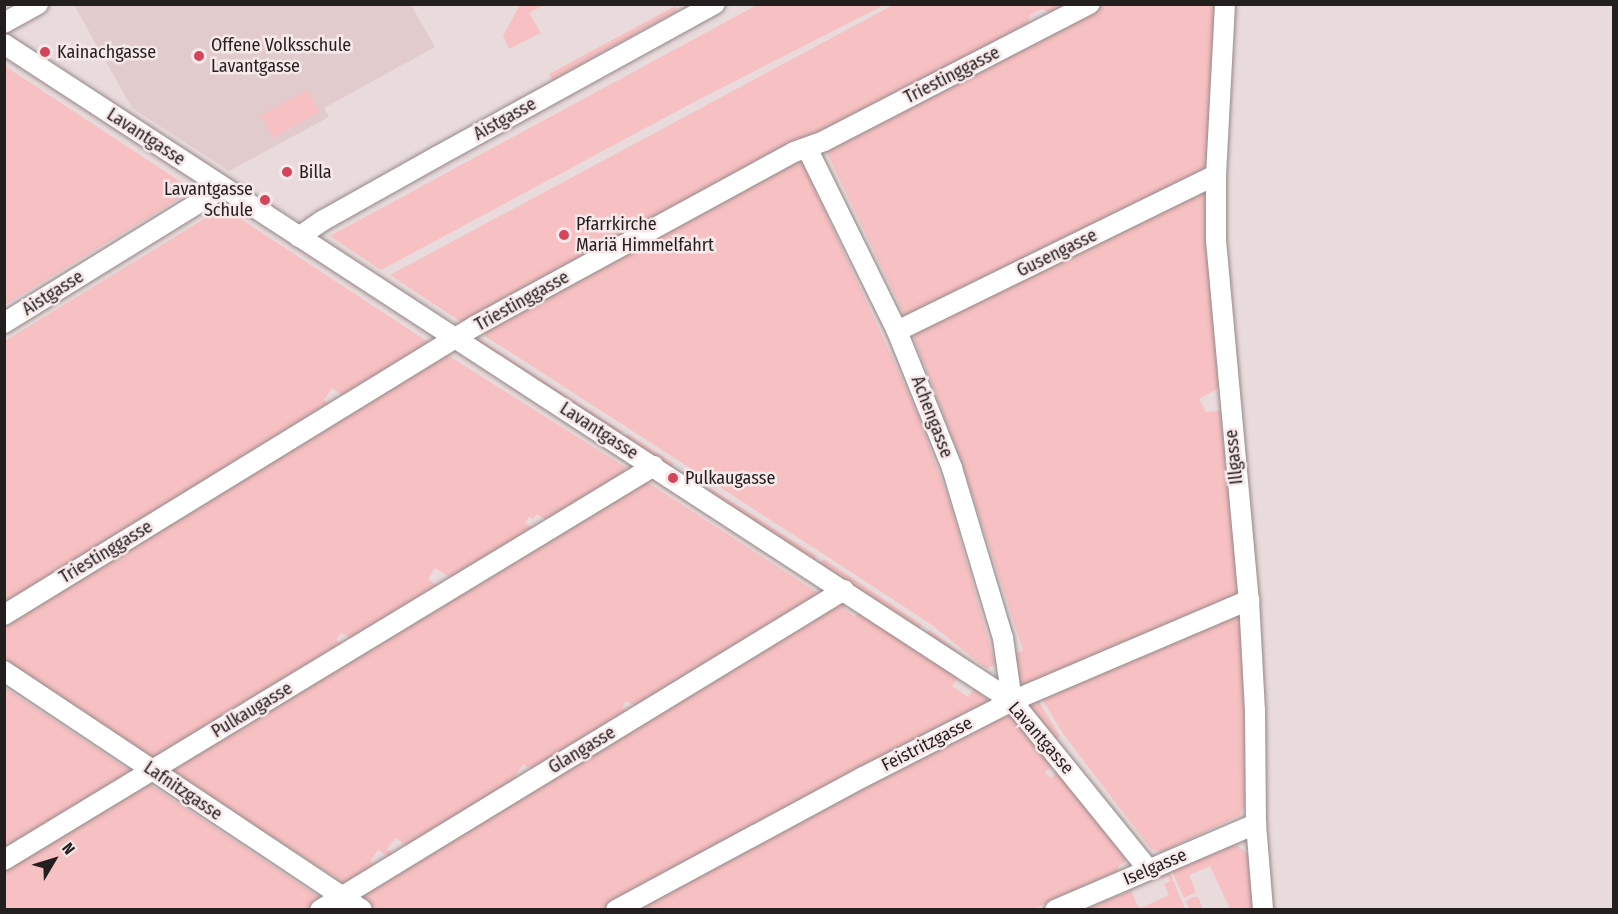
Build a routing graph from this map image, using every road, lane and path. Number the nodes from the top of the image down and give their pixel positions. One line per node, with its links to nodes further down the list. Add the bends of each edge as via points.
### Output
1 (38, 4): 5 (street)
2 (715, 4): 10 (street, Aistgasse)
3 (1090, 4): 7 (street, Triestinggasse)
4 (1225, 4): 8 (street, Illgasse)
5 (4, 23)
6 (4, 44): 9 (street, Lavantgasse)
7 (807, 148): 12 (street, Achengasse); 13 (street, Triestinggasse)
8 (1215, 175): 12 (street, Gusengasse); 16 (street, Illgasse, via 1219,285)
9 (223, 188): 10 (street, Lavantgasse); 11 (street, Aistgasse)
10 (299, 237): 13 (street, Lavantgasse)
11 (4, 323)
12 (897, 331): 19 (street, Achengasse, via 967,515 1003,638)
13 (456, 338): 14 (street, Lavantgasse); 17 (street, Triestinggasse)
14 (654, 466): 15 (street, Lavantgasse); 20 (street, Pulkaugasse)
15 (844, 590): 19 (street, Lavantgasse); 24 (street, Glangasse)
16 (1249, 600): 19 (street, Feistritzgasse); 21 (street, Illgasse)
17 (4, 615)
18 (4, 671): 20 (street, Lafnitzgasse)
19 (1012, 701): 23 (street, Lavantgasse); 27 (street, Feistritzgasse)
20 (152, 771): 22 (street, Pulkaugasse); 24 (street, Lafnitzgasse)
21 (1256, 824): 23 (street, Iselgasse); 29 (street, Illgasse)
22 (4, 860)
23 (1148, 869): 28 (street, Iselgasse)
24 (342, 896): 25 (street, Glangasse); 26 (street, Lafnitzgasse)
25 (320, 909)
26 (362, 909)
27 (616, 909)
28 (1055, 909)
29 (1263, 909)

